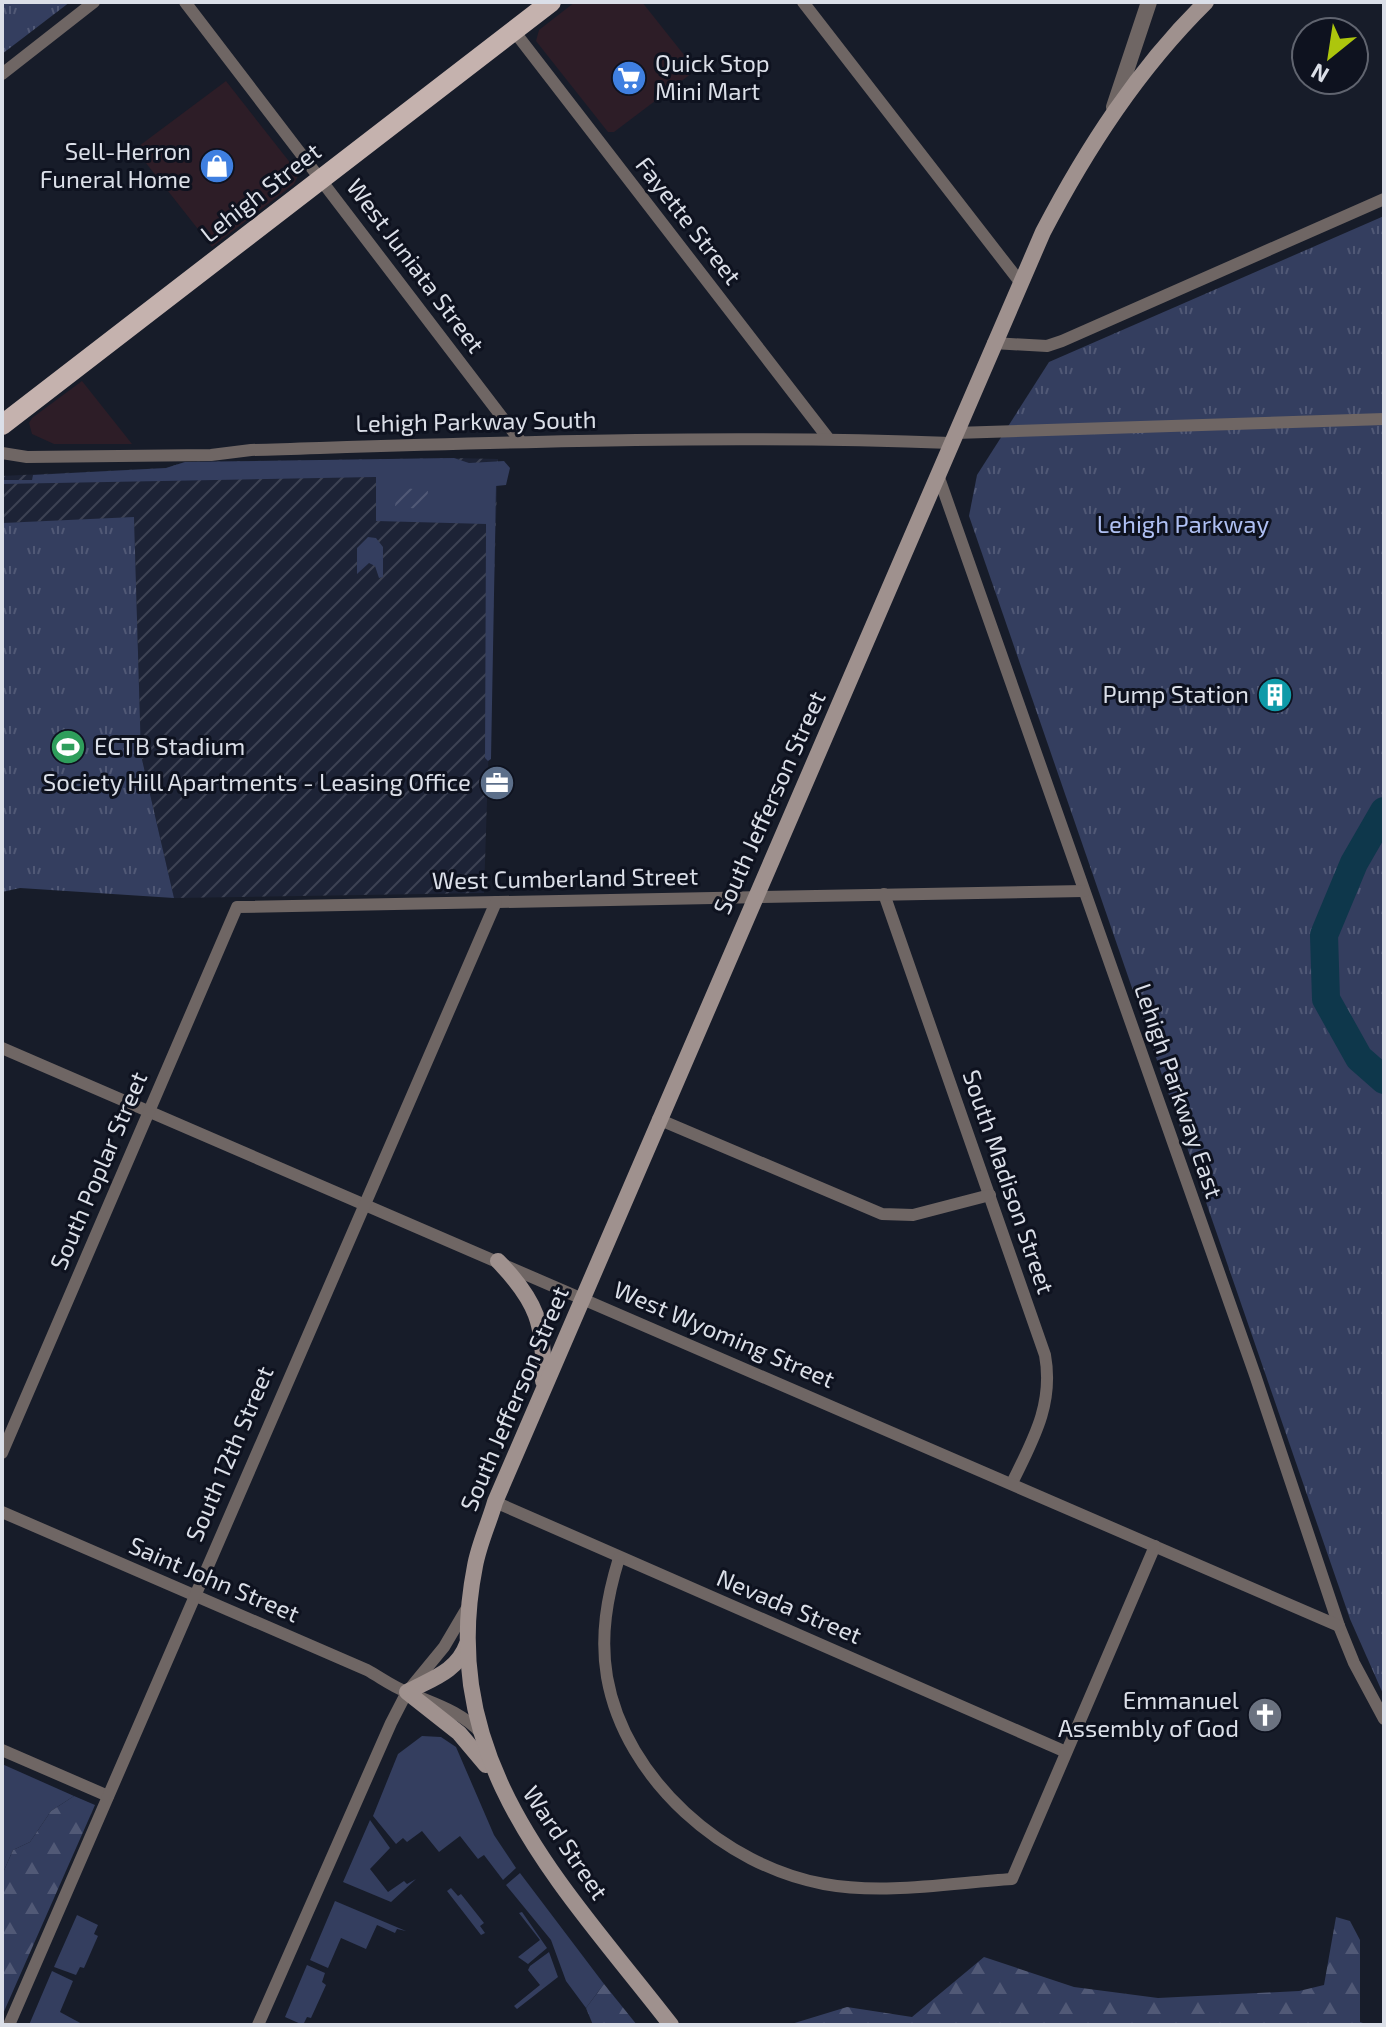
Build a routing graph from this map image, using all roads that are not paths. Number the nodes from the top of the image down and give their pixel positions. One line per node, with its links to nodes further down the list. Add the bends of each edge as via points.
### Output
1 (94, 2): 8 (street)
2 (185, 2): 10 (street, West Juniata Street)
3 (551, 2): 7 (main road, Lehigh Street)
4 (803, 2): 12 (street)
5 (1149, 2): 9 (street)
6 (1206, 2): 9 (main road, South Jefferson Street, via 1169,40)
7 (514, 31): 10 (main road, Lehigh Street); 16 (street, Fayette Street)
8 (2, 74)
9 (1110, 118): 12 (main road, South Jefferson Street, via 1068,183)
10 (321, 179): 15 (main road, Lehigh Street); 18 (street, West Juniata Street)
11 (1384, 199): 13 (street, via 1062,341 1047,346)
12 (1020, 282): 13 (main road, South Jefferson Street)
13 (993, 343): 17 (main road, South Jefferson Street)
14 (1384, 419): 17 (street, Lehigh Parkway South)
15 (2, 425)
16 (828, 438): 17 (street, Lehigh Parkway South); 18 (street, Lehigh Parkway South)
17 (953, 438): 20 (main road, South Jefferson Street)
18 (521, 442): 19 (street, Lehigh Parkway South, via 211,455)
19 (2, 453)
20 (938, 475): 21 (street, Lehigh Parkway East); 23 (main road, South Jefferson Street)
21 (1084, 891): 22 (street, West Cumberland Street); 42 (street, Lehigh Parkway East)
22 (884, 894): 23 (street, West Cumberland Street); 29 (street, South Madison Street)
23 (754, 897): 24 (street, West Cumberland Street); 28 (main road, South Jefferson Street)
24 (496, 902): 25 (street, West Cumberland Street); 30 (street, South 12th Street)
25 (237, 907): 27 (street, South Poplar Street)
26 (2, 1048): 27 (street, West Wyoming Street)
27 (148, 1111): 30 (street, West Wyoming Street); 34 (street, South Poplar Street)
28 (658, 1119): 29 (street, via 882,1214 913,1215); 32 (main road, South Jefferson Street)
29 (990, 1195): 35 (street, South Madison Street, via 1049,1376 1042,1422)
30 (365, 1204): 31 (street, West Wyoming Street); 41 (street, South 12th Street)
31 (498, 1261): 32 (street, West Wyoming Street); 33 (main road, via 523,1287 537,1314 545,1339)
32 (583, 1298): 33 (main road, South Jefferson Street); 35 (street, West Wyoming Street)
33 (542, 1392): 36 (main road, South Jefferson Street)
34 (2, 1453)
35 (1012, 1483): 38 (street, West Wyoming Street)
36 (495, 1502): 39 (street, Nevada Street); 40 (main road, South Jefferson Street)
37 (2, 1512): 41 (street, Saint John Street)
38 (1155, 1546): 42 (street, West Wyoming Street); 49 (street)
39 (619, 1558): 49 (street, Nevada Street); 49 (street, via 610,1586 604,1646 607,1676 629,1737 661,1786 710,1833 768,1867 823,1884 862,1889 1012,1879)
40 (472, 1593): 43 (main road, South Jefferson Street); 45 (street, via 459,1625)
41 (195, 1595): 45 (street, Saint John Street); 51 (street, South 12th Street)
42 (1339, 1626): 46 (street, Lehigh Parkway East)
43 (469, 1639): 44 (main road, South Jefferson Street); 45 (main road, via 458,1664)
44 (469, 1663): 47 (main road, Ward Street)
45 (407, 1692): 47 (street, Saint John Street, via 444,1706); 50 (main road, via 473,1747); 53 (street)
46 (1384, 1719)
47 (481, 1733): 50 (main road, Ward Street)
48 (2, 1750): 51 (street)
49 (1066, 1752)
50 (498, 1786): 54 (main road, Ward Street, via 545,1863)
51 (108, 1796): 52 (street, South 12th Street)
52 (9, 2025)
53 (258, 2025)
54 (671, 2025)

